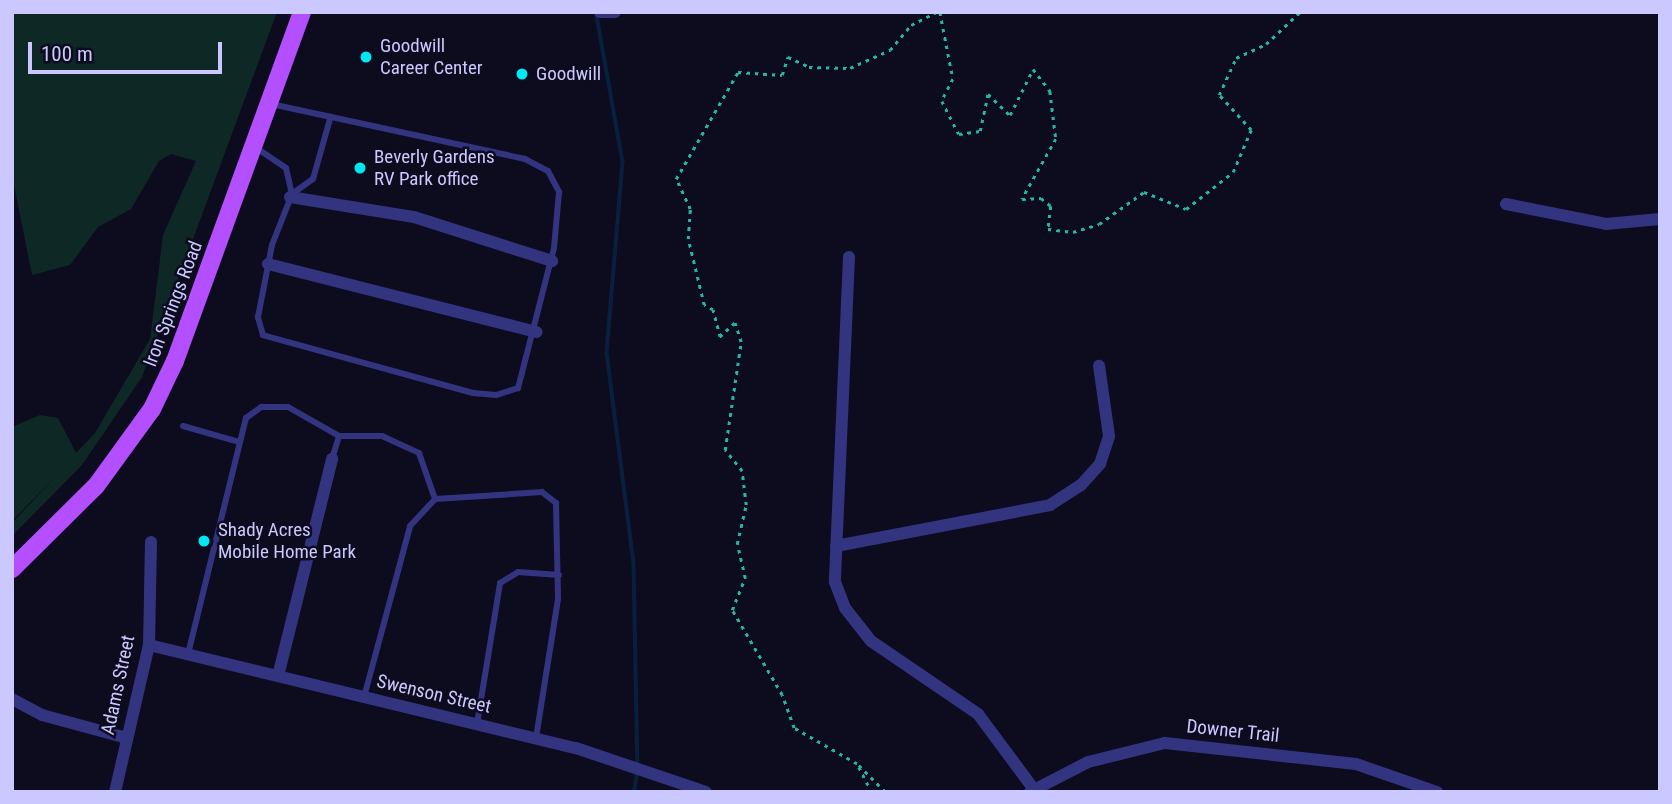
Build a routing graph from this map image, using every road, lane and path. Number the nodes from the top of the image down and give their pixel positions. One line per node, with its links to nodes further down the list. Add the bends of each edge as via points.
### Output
1 (302, 12): 6 (main road, Iron Springs Road)
2 (615, 12): 5 (street)
3 (938, 12): 4 (path, via 953,79 942,101 959,135 980,131 988,94 1010,115 1033,69 1050,92 1056,139 1022,199 1041,198 1051,206 1048,229 1073,232 1099,224 1144,192 1186,209 1233,172 1251,130 1219,95 1236,58 1266,44); 34 (path, via 911,25 890,50 850,68 809,67 788,57 782,75 738,72 676,179 690,209 688,239 704,305 713,310 720,337 735,323 741,342 725,450 742,471 746,505 737,544 745,579 732,610 782,695 794,728)
4 (1300, 12)
5 (600, 14)
6 (269, 103): 7 (lane); 8 (main road, Iron Springs Road)
7 (330, 119): 9 (lane, via 313,179); 13 (lane, via 525,159 548,171 560,207)
8 (254, 146): 9 (lane, via 286,168); 24 (main road, Iron Springs Road, via 152,409 96,486)
9 (291, 195): 13 (street, via 414,217); 14 (lane)
10 (1506, 204): 11 (street, via 1606,225)
11 (1660, 219)
12 (849, 257): 23 (street)
13 (552, 261): 15 (lane)
14 (268, 264): 15 (street); 15 (lane, via 258,317 263,335 372,369 473,393 509,393 523,380)
15 (537, 332)
16 (1099, 366): 23 (street, via 1109,436 1100,464 1081,485 1050,505)
17 (183, 426): 19 (lane)
18 (339, 436): 19 (lane, via 302,412 271,406 246,418); 20 (lane); 21 (lane, via 382,436 412,449 423,459)
19 (239, 442): 27 (lane)
20 (332, 459): 28 (street)
21 (435, 499): 25 (lane, via 467,502 529,492 551,497 561,538); 29 (lane, via 410,526)
22 (151, 542): 26 (street, Adams Street)
23 (835, 545): 35 (street, via 838,591 871,641 978,714)
24 (12, 569)
25 (559, 575): 31 (lane, via 517,572 500,583); 33 (lane)
26 (149, 645): 27 (street, Swenson Street); 32 (street, Adams Street)
27 (188, 654): 28 (street, Swenson Street)
28 (278, 676): 29 (street, Swenson Street)
29 (364, 696): 31 (street, Swenson Street)
30 (12, 699): 32 (street, via 42,715)
31 (477, 724): 33 (street, Swenson Street)
32 (127, 738): 36 (street, Adams Street)
33 (536, 738): 37 (street, Swenson Street, via 650,769)
34 (857, 764): 38 (path); 39 (path)
35 (1033, 791): 40 (street, Downer Trail, via 1088,762 1165,743 1356,764)
36 (115, 792)
37 (706, 792)
38 (872, 792)
39 (885, 792)
40 (1437, 792)

